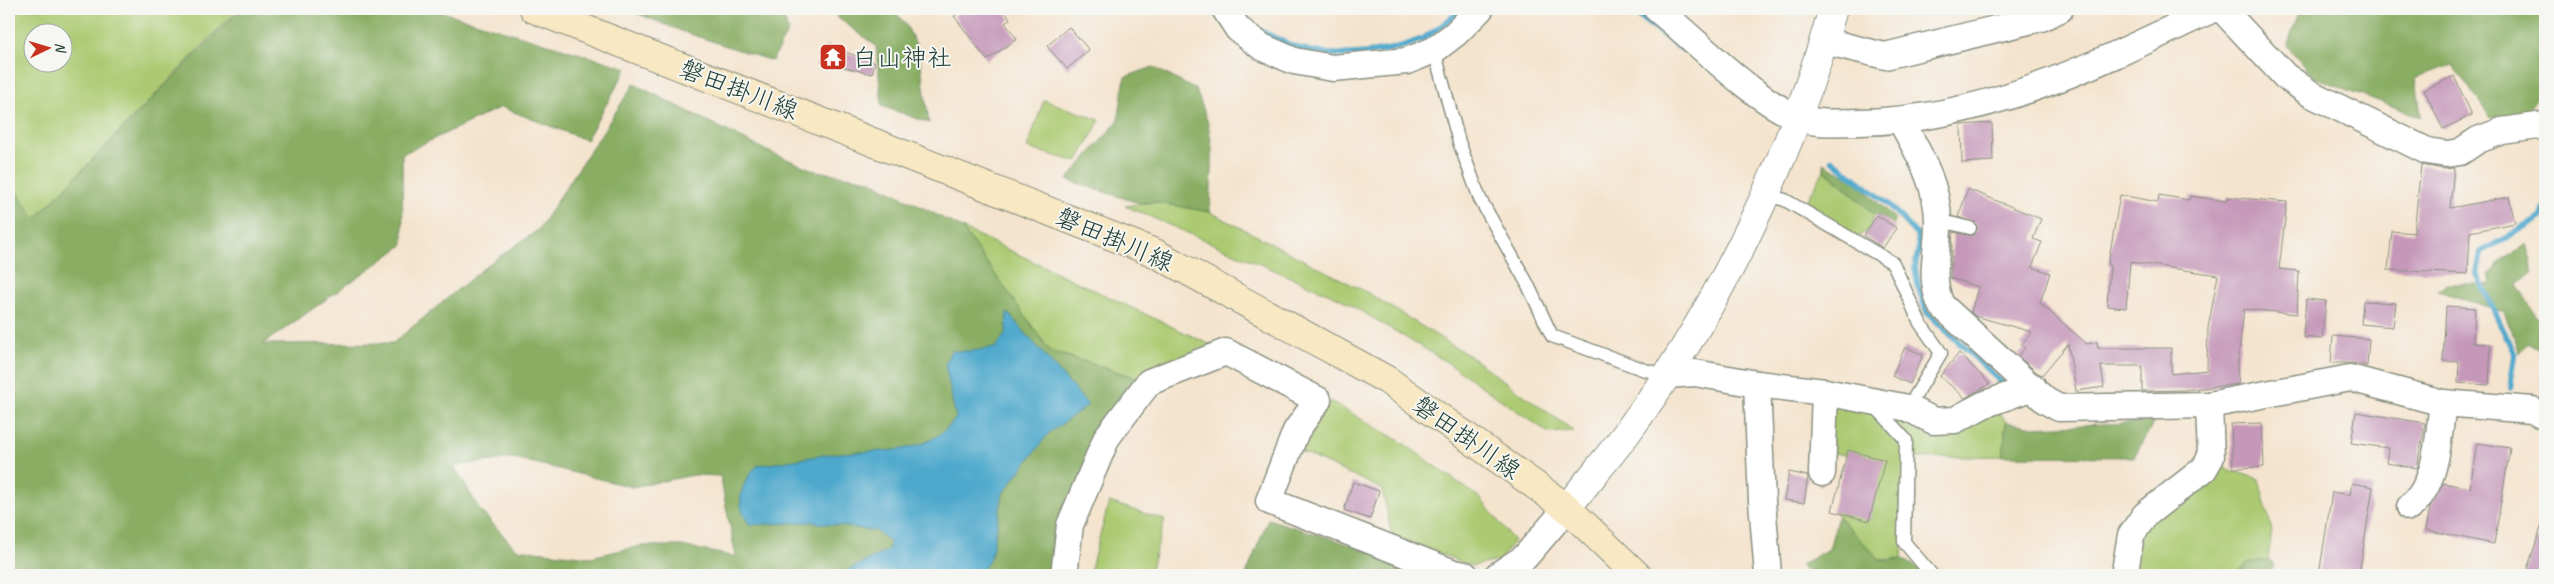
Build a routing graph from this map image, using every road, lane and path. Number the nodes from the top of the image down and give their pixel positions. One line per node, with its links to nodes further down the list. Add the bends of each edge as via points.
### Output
1 (534, 9): 29 (main road, 磐田掛川線, via 1156,253 1387,380)
2 (1225, 9): 11 (street, via 1238,29 1262,47 1294,61 1333,68 1370,66 1407,61)
3 (1480, 9): 11 (street)
4 (1657, 9): 12 (street, via 1746,85)
5 (1833, 9): 10 (street)
6 (2060, 9): 9 (street, via 2041,18)
7 (2213, 9): 13 (street, via 2082,71 1998,100)
8 (2222, 9): 14 (street, via 2285,76 2311,94 2427,151 2460,152 2478,140 2502,131)
9 (1987, 20): 10 (street, via 1885,56)
10 (1824, 41): 12 (street)
11 (1434, 50): 18 (lane, via 1459,142 1480,199 1527,283 1552,336)
12 (1798, 117): 13 (street, via 1820,122); 15 (street)
13 (1901, 121): 16 (street, via 1928,171)
14 (2545, 125)
15 (1766, 195): 18 (street, via 1726,275); 25 (lane, via 1785,200 1893,263 1920,323 1941,353)
16 (1938, 220): 17 (lane); 20 (street, via 1933,275 1940,304)
17 (1970, 228)
18 (1667, 375): 19 (street, via 1695,373); 29 (street, via 1626,435)
19 (1757, 384): 21 (street); 35 (street)
20 (2033, 387): 24 (street, via 2046,401 2059,408); 25 (street, via 1983,405 1955,420 1934,422)
21 (1825, 392): 22 (street); 27 (street)
22 (1869, 401): 25 (street); 36 (lane, via 1906,440 1904,542)
23 (2443, 403): 24 (street, via 2350,378); 26 (street, via 2532,410); 28 (street, via 2434,464 2420,499)
24 (2209, 405): 30 (street, via 2211,457 2204,469 2145,515 2131,535)
25 (1908, 408)
26 (2545, 416)
27 (1822, 473)
28 (2410, 507)
29 (1567, 508): 33 (street, via 1525,557); 34 (main road, 磐田掛川線)
30 (2125, 571)
31 (1064, 575): 32 (street, via 1070,525 1107,437 1148,382 1226,352 1318,400 1296,431 1268,501)
32 (1465, 575)
33 (1498, 575)
34 (1636, 575)
35 (1768, 575)
36 (1932, 575)

